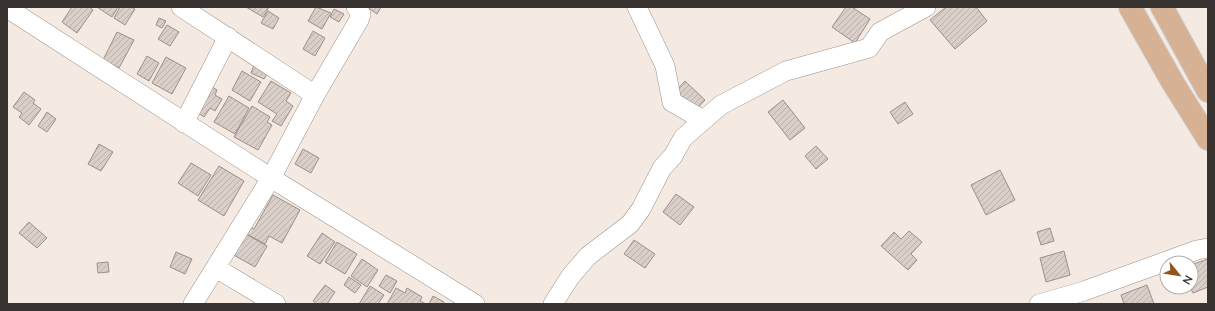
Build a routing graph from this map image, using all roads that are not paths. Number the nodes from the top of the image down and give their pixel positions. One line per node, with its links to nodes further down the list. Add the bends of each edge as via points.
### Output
1 (181, 7): 8 (street)
2 (356, 7): 10 (street, via 361,14 359,20)
3 (637, 7): 11 (street, via 665,66 672,102)
4 (1130, 7): 13 (main road)
5 (1162, 7): 9 (main road)
6 (7, 8): 12 (street)
7 (923, 8): 11 (street, via 880,32 869,48 786,71 721,105)
8 (228, 37): 10 (street); 12 (street)
9 (1208, 91)
10 (315, 94): 14 (street)
11 (703, 120): 20 (street, via 683,138 673,156 662,168 641,209 630,224 588,256 570,277)
12 (184, 123): 14 (street)
13 (1208, 139)
14 (271, 178): 16 (street); 19 (street)
15 (1208, 248): 21 (street)
16 (216, 268): 17 (street); 18 (street)
17 (194, 304)
18 (276, 304)
19 (475, 304)
20 (553, 304)
21 (1039, 304)

